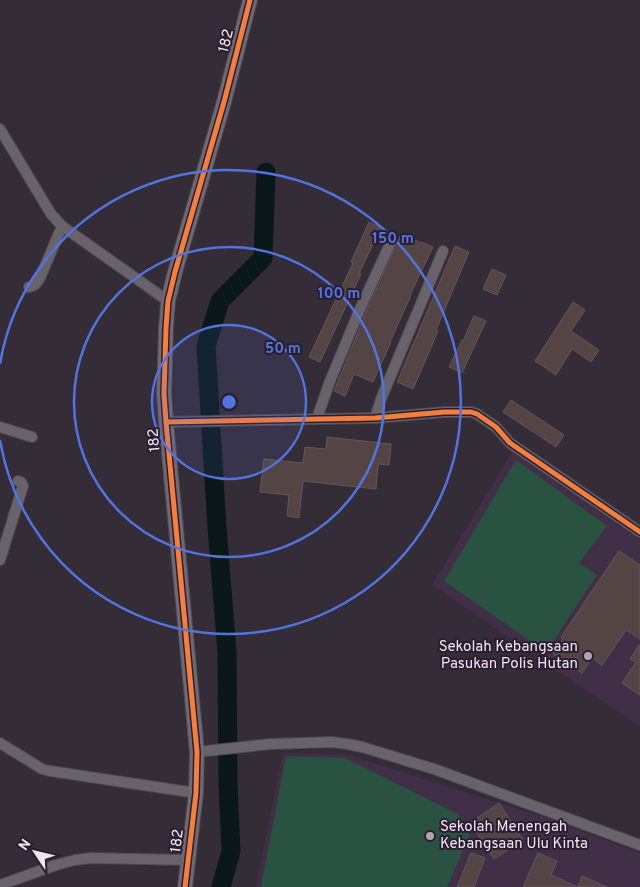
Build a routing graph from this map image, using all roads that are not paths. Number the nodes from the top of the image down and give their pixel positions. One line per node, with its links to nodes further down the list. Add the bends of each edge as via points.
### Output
1 (250, 0): 8 (street, 182)
2 (0, 129): 3 (street)
3 (4, 143): 4 (street)
4 (62, 226): 7 (street, via 40,278); 8 (street)
5 (391, 242): 9 (street, via 360,309)
6 (443, 251): 10 (street)
7 (29, 287)
8 (168, 301): 11 (street, 182)
9 (317, 418): 10 (street); 11 (street)
10 (375, 418): 17 (street, via 445,412 477,414 510,442)
11 (166, 422): 20 (street, 182)
12 (0, 427): 13 (street)
13 (32, 437)
14 (18, 481): 16 (street, via 23,486)
15 (0, 520): 16 (street)
16 (11, 523): 18 (street)
17 (640, 532)
18 (0, 560)
19 (0, 743): 21 (street, via 50,771)
20 (197, 752): 21 (street, 182); 22 (street, via 271,744 332,742 362,747 434,769)
21 (196, 792): 23 (street, 182)
22 (640, 845)
23 (188, 860): 24 (street, via 75,860); 25 (street, 182)
24 (0, 885)
25 (185, 887)

